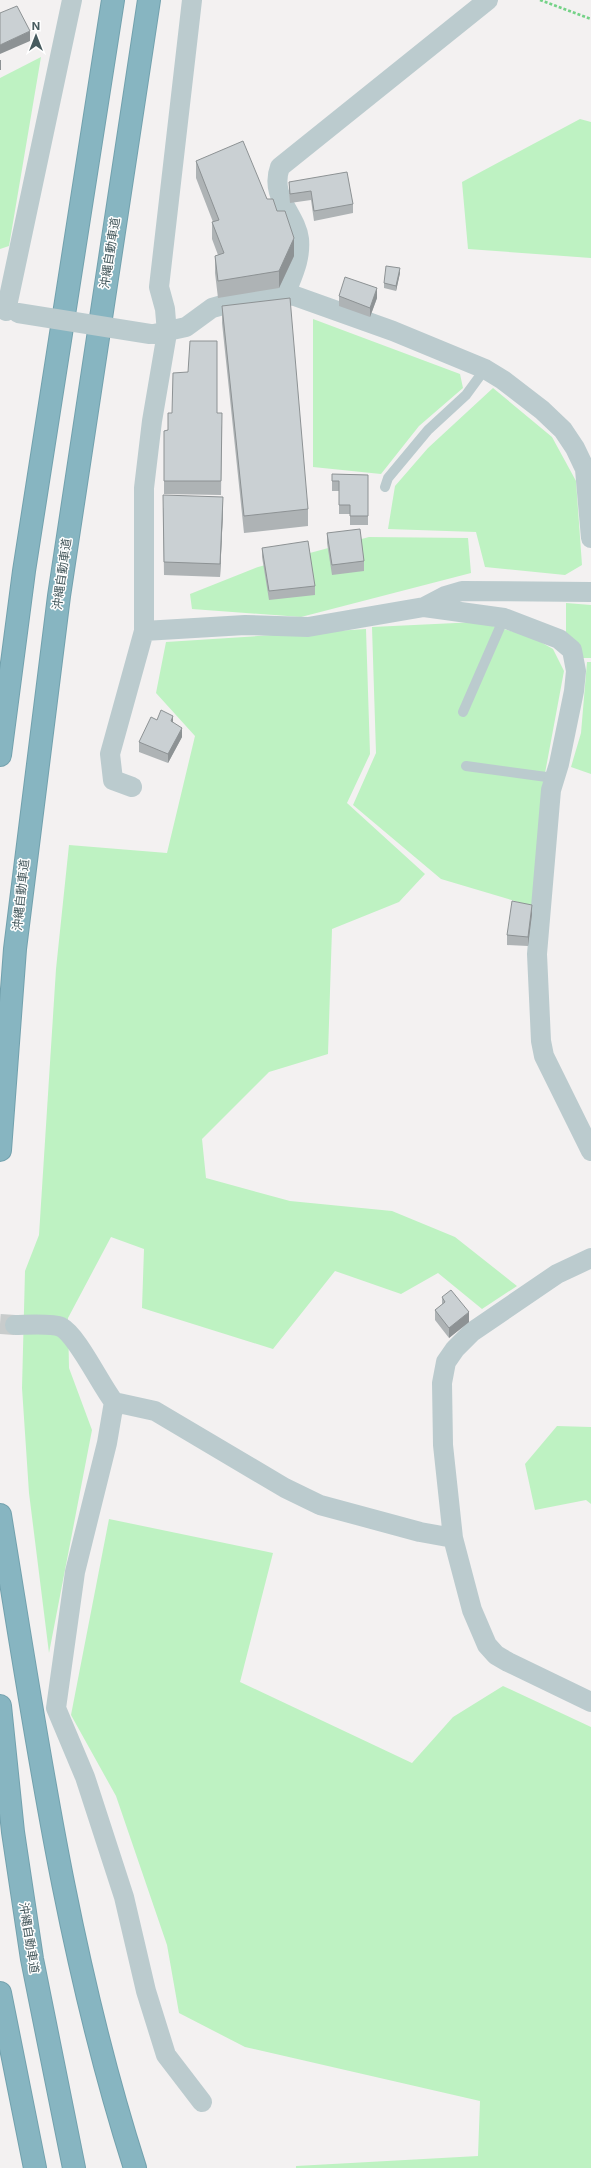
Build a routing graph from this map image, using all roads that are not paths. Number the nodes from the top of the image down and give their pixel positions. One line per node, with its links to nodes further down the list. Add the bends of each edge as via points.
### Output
1 (72, 0): 7 (street)
2 (113, 0): 17 (highway, via 24,571)
3 (149, 0): 21 (highway, 沖縄自動車道, via 56,619 15,950)
4 (192, 0): 8 (street, via 159,287 165,309)
5 (488, 0): 6 (street, via 280,167 280,196 298,237 299,248 295,270)
6 (285, 295): 8 (street, via 275,293 212,308 186,327); 9 (street, via 295,296 442,350)
7 (8, 312): 8 (street, bridge)
8 (159, 333): 15 (street, via 144,488)
9 (485, 370): 10 (lane, via 466,395 428,430 388,478); 11 (street, via 503,380 564,430 585,469)
10 (385, 487)
11 (591, 538)
12 (591, 592): 13 (street, via 462,591)
13 (424, 607): 14 (street); 15 (street, via 308,627 245,625)
14 (504, 618): 16 (lane); 19 (street, via 559,639 572,650 576,671 574,691)
15 (144, 631): 20 (street, via 110,754 113,780)
16 (463, 712)
17 (0, 755)
18 (466, 766): 19 (lane)
19 (554, 778): 22 (street, via 537,954 541,1041 544,1056)
20 (132, 787)
21 (0, 1150)
22 (591, 1151)
23 (591, 1258): 27 (street, via 557,1274 472,1332 446,1362 442,1383 442,1405)
24 (15, 1325): 25 (street, via 60,1327 73,1336)
25 (114, 1402): 27 (street, via 155,1411 285,1488 320,1505); 31 (street, via 107,1443 75,1572 56,1708 86,1777 124,1897 146,1991 166,2055)
26 (0, 1515): 34 (highway, via 28,1699 81,1971 98,2042)
27 (452, 1538): 28 (street, via 472,1610 488,1645 496,1655)
28 (591, 1702)
29 (0, 1706): 33 (highway, 沖縄自動車道, via 13,1832 32,1959)
30 (0, 1993): 32 (highway)
31 (202, 2102)
32 (35, 2168)
33 (74, 2168)
34 (135, 2168)

